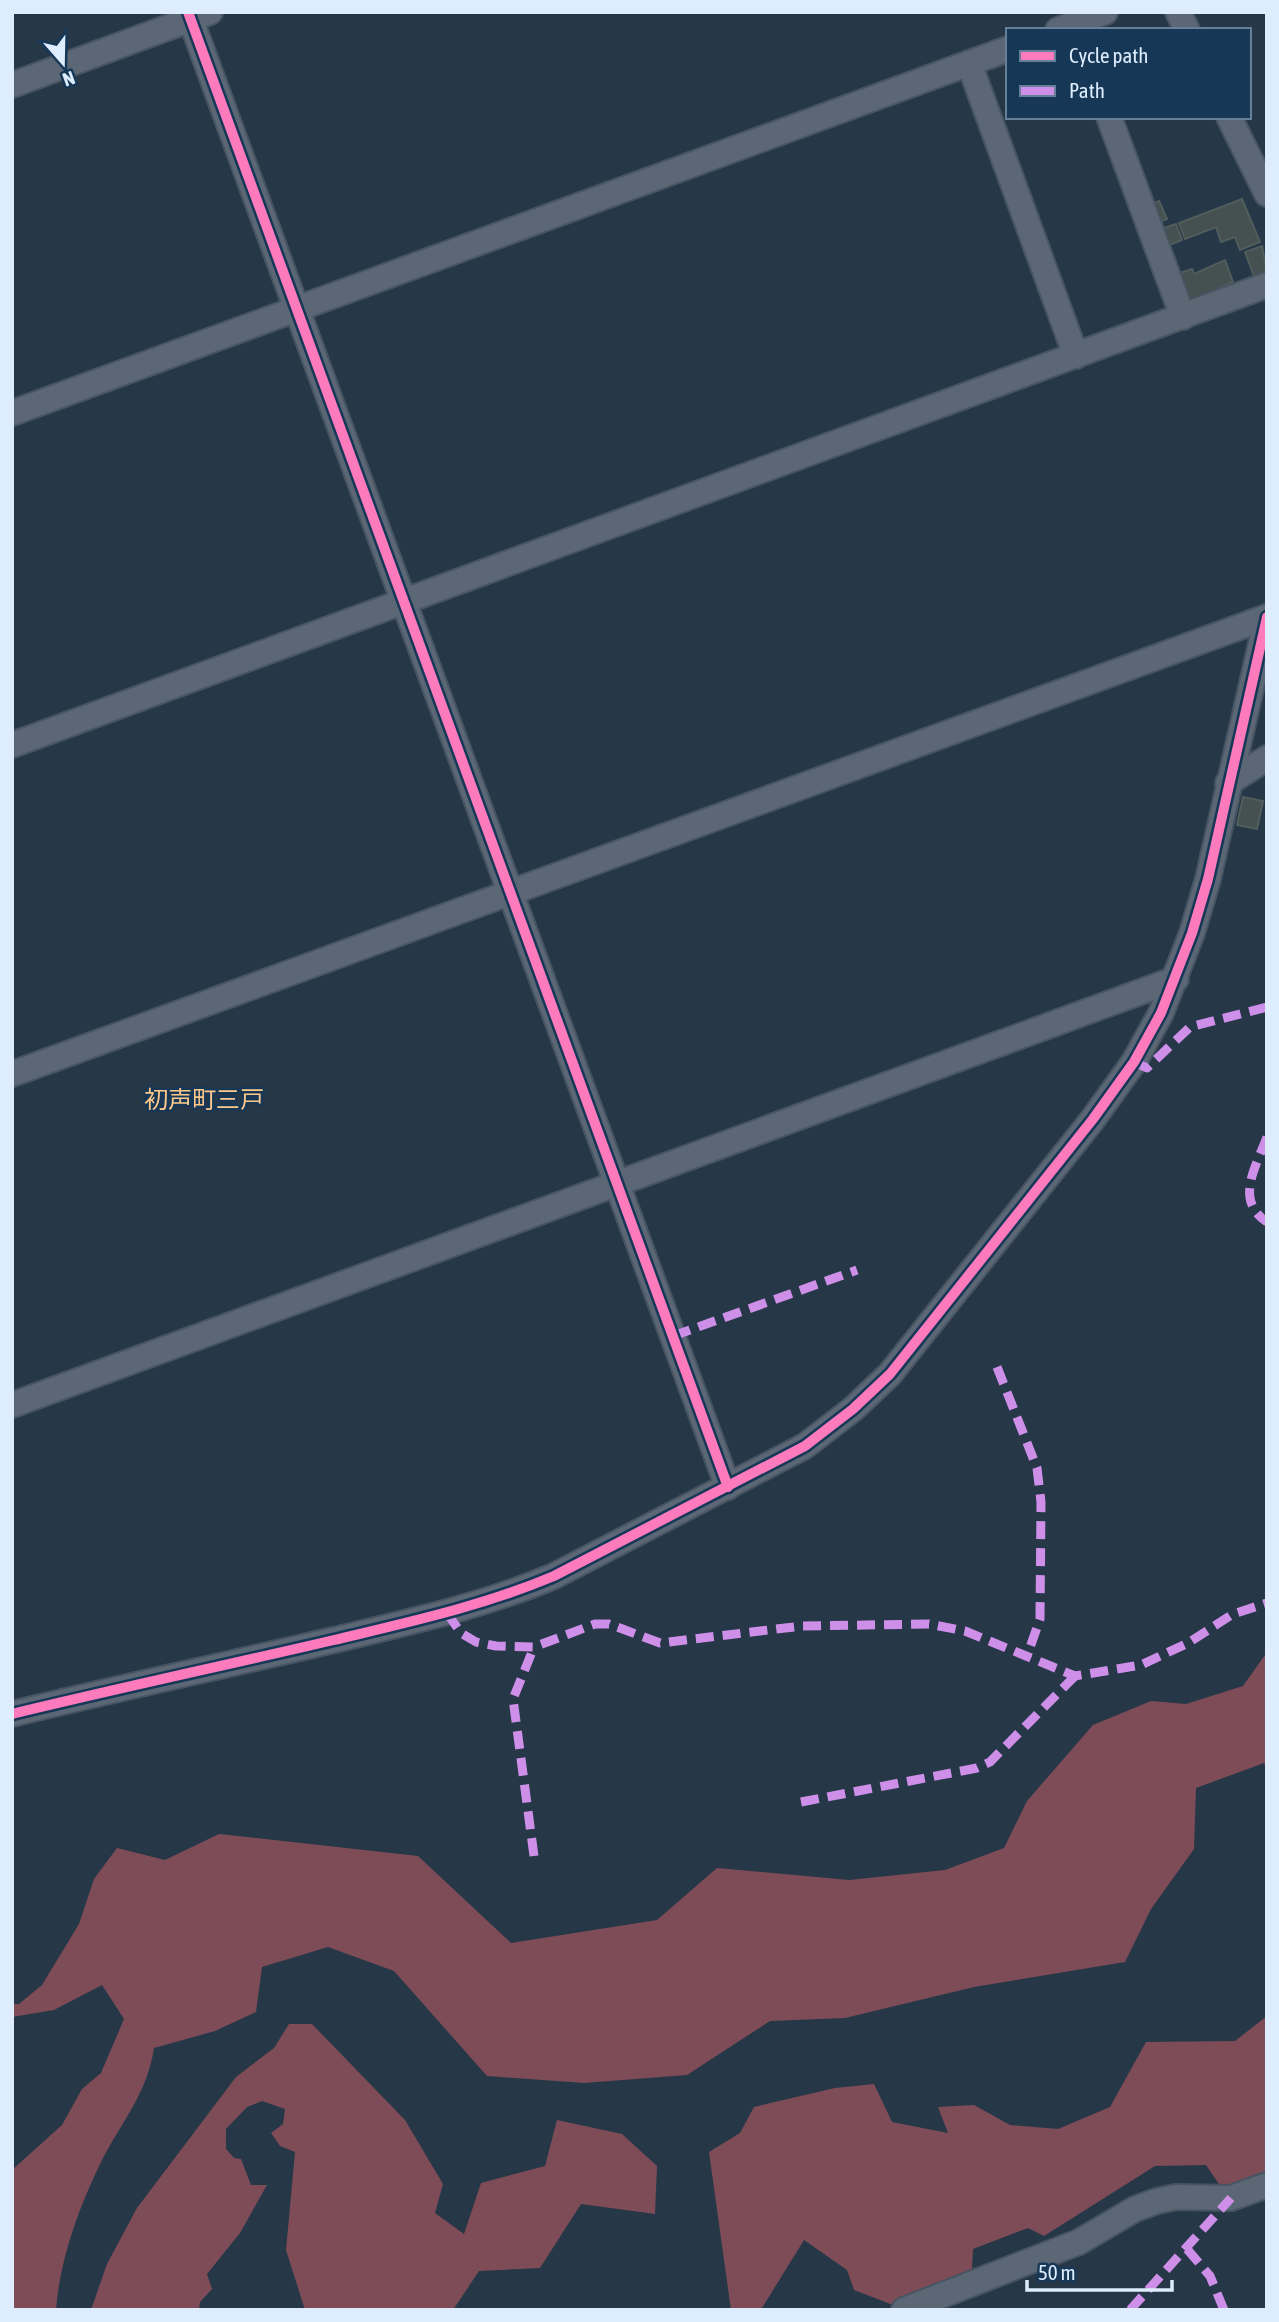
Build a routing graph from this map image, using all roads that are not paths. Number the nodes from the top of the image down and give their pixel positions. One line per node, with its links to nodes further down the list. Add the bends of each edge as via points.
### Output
1 (1105, 12): 4 (street)
2 (1178, 12): 5 (street)
3 (196, 15): 8 (street); 13 (street)
4 (1070, 28)
5 (1186, 28)
6 (1006, 50): 7 (street)
7 (969, 63): 13 (street); 15 (street)
8 (12, 85)
9 (1110, 119): 14 (street)
10 (1230, 119): 11 (street)
11 (1267, 194)
12 (1267, 285): 14 (street)
13 (297, 309): 16 (street); 17 (street)
14 (1183, 317): 15 (street)
15 (1076, 356): 17 (street)
16 (12, 414)
17 (404, 602): 19 (street); 22 (street)
18 (1267, 617): 21 (street); 22 (street)
19 (12, 745)
20 (1267, 758): 21 (street)
21 (1228, 783): 23 (street, via 1208,879)
22 (510, 892): 24 (street); 25 (street)
23 (1176, 979): 25 (street); 27 (street, via 1134,1062 1093,1119 890,1374 805,1446)
24 (12, 1074)
25 (617, 1184): 26 (street); 27 (street)
26 (12, 1405)
27 (728, 1487): 28 (street, via 512,1594 196,1674)
28 (12, 1714)
29 (1267, 2185): 30 (street, via 1231,2198 1157,2201 1079,2242)
30 (904, 2310)

